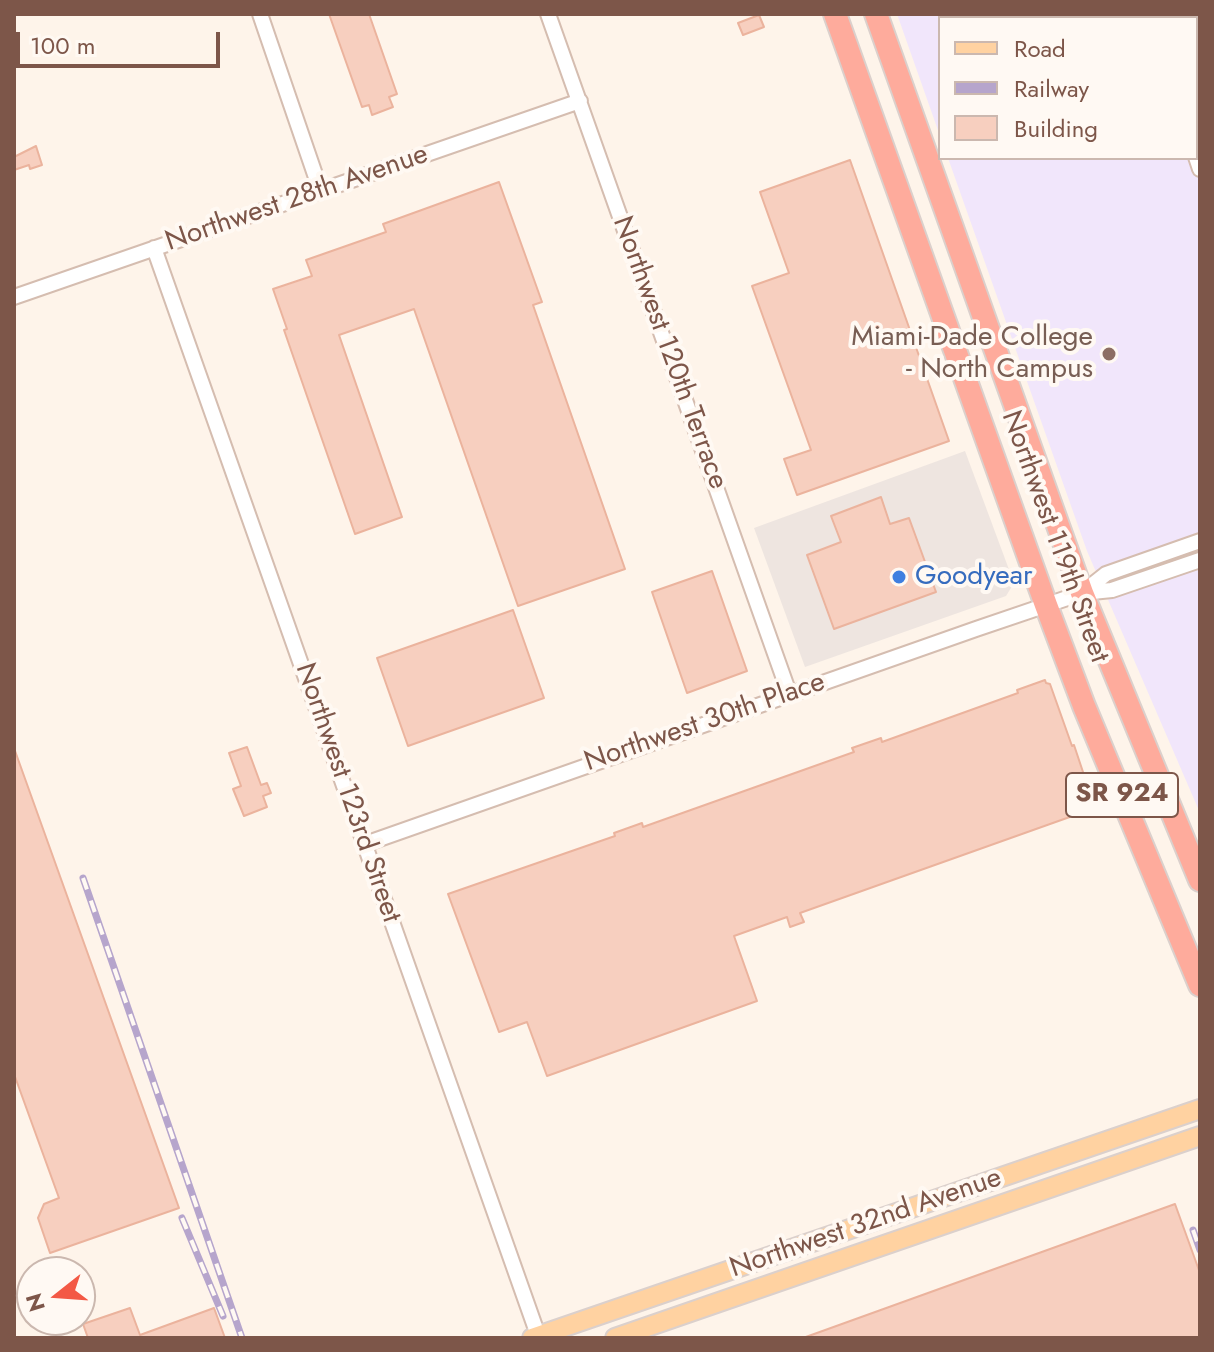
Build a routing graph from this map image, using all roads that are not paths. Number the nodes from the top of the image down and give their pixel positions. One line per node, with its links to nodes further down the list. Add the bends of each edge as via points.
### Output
1 (260, 14): 6 (street)
2 (548, 14): 5 (street, Northwest 120th Terrace)
3 (835, 14): 12 (highway, Northwest 119th Street / SR 924)
4 (876, 14): 11 (highway, Northwest 119th Street / SR 924)
5 (580, 101): 6 (street, Northwest 28th Avenue); 13 (street, Northwest 120th Terrace)
6 (321, 192): 7 (street, Northwest 28th Avenue)
7 (154, 248): 8 (street, Northwest 28th Avenue); 14 (street, Northwest 123rd Street)
8 (14, 297)
9 (1200, 541): 11 (street, via 1106,574)
10 (1200, 560): 11 (street, via 1112,590)
11 (1082, 593): 12 (street, Northwest 30th Place); 15 (highway, Northwest 119th Street / SR 924)
12 (1046, 605): 13 (street, Northwest 30th Place); 16 (highway, Northwest 119th Street / SR 924)
13 (789, 693): 14 (street, Northwest 30th Place)
14 (365, 844): 19 (street, Northwest 123rd Street)
15 (1200, 880)
16 (1200, 985)
17 (1200, 1109): 19 (main road, Northwest 32nd Avenue)
18 (1200, 1136): 20 (main road, Northwest 32nd Avenue)
19 (536, 1337)
20 (615, 1338)

